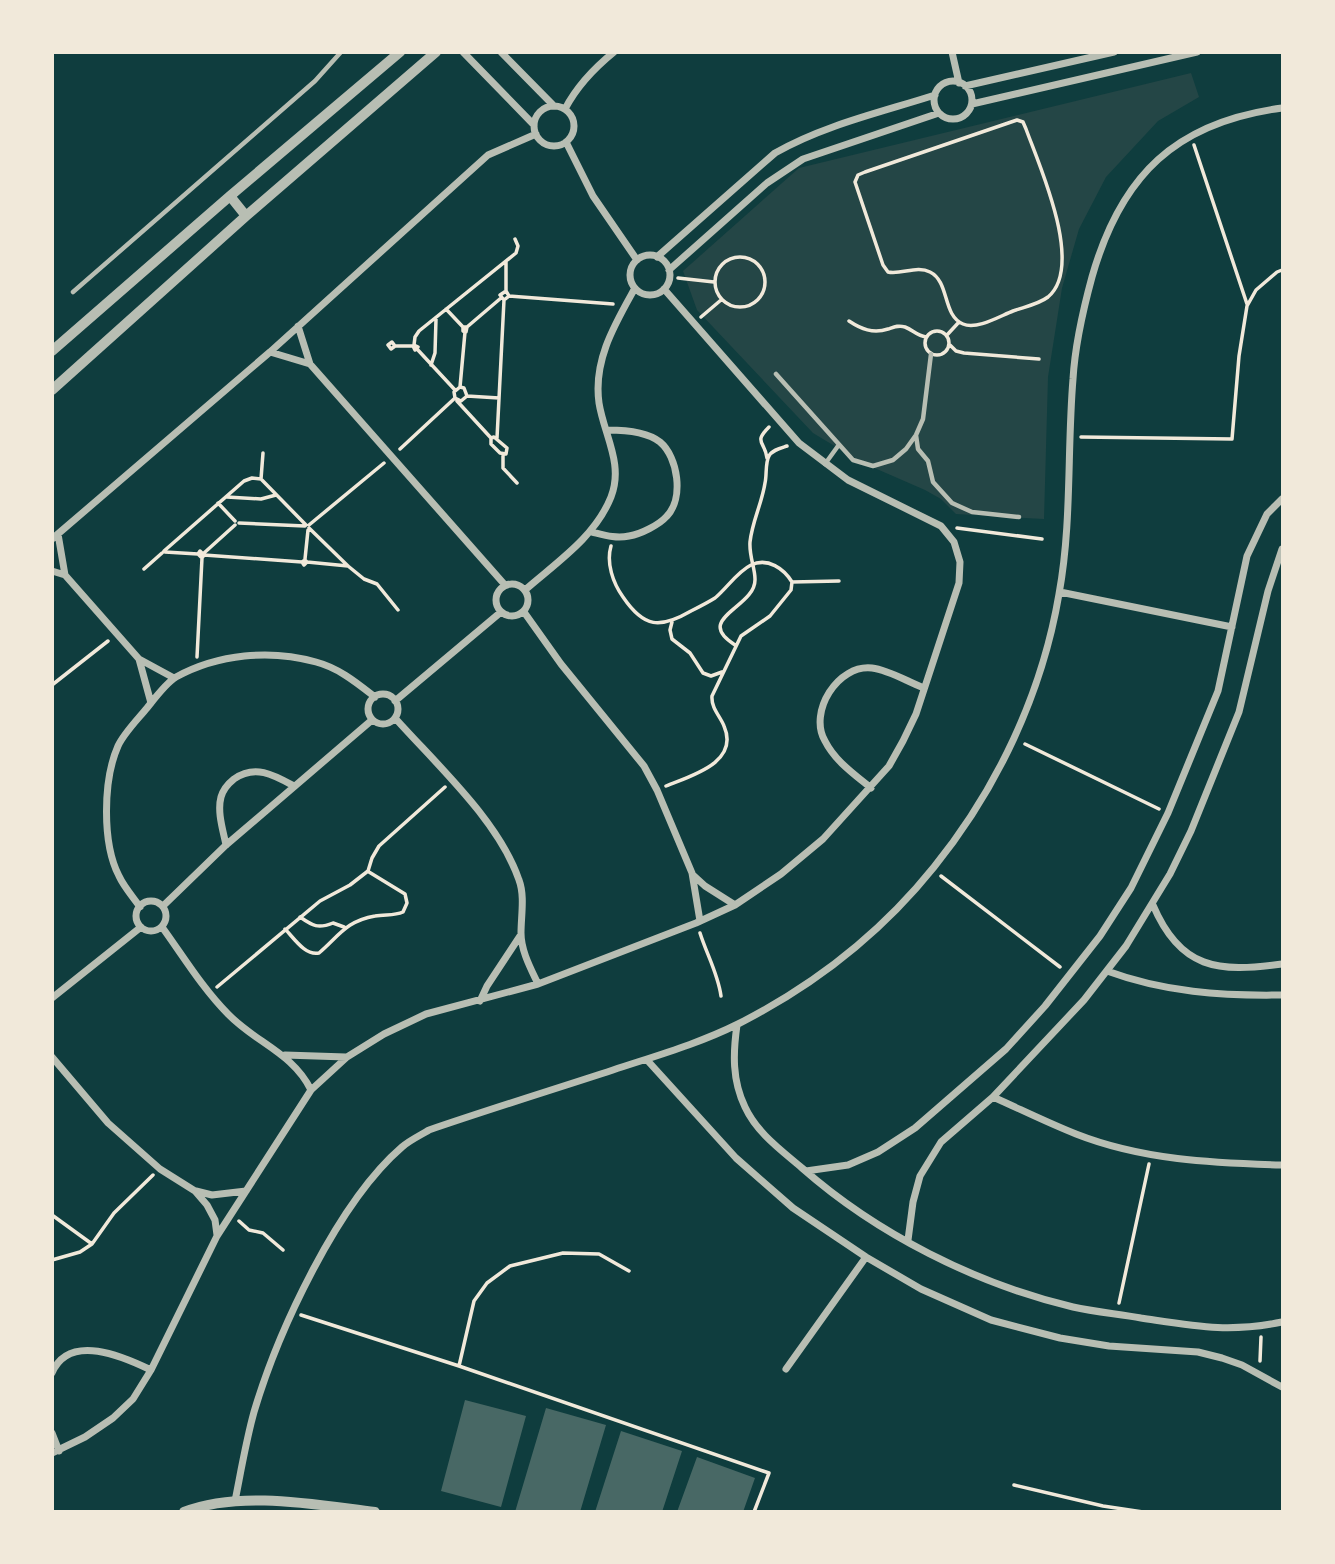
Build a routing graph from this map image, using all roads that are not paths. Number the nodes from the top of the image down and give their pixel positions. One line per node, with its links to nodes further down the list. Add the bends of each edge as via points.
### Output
1 (341, 52): 26 (lane, via 315,81)
2 (400, 52): 19 (street)
3 (436, 52): 20 (street)
4 (464, 52): 17 (street)
5 (501, 52): 13 (street)
6 (614, 52): 15 (street, via 574,91)
7 (953, 52): 10 (street)
8 (1114, 52): 10 (street)
9 (1197, 52): 12 (street)
10 (962, 84): 11 (street, via 945,83); 12 (street)
11 (935, 95): 16 (street); 21 (street, via 818,133 775,153)
12 (972, 104): 16 (street, via 958,118)
13 (554, 106): 15 (street); 17 (street, via 537,116)
14 (1283, 108): 47 (street, via 1242,114 1171,148 1142,175 1119,206 1102,242 1083,309 1073,379)
15 (565, 109): 18 (street, via 574,122)
16 (939, 113): 23 (street, via 803,159 767,183)
17 (535, 130): 18 (street, via 549,145); 27 (street, via 488,155)
18 (566, 142): 22 (street, via 593,196)
19 (230, 196): 20 (street); 28 (street)
20 (246, 216): 33 (street)
21 (657, 257): 22 (street); 23 (street)
22 (637, 260): 24 (street, via 630,274)
23 (670, 274): 25 (street)
24 (635, 288): 25 (street, via 650,295); 34 (street, via 612,328 598,379 599,405)
25 (664, 289): 37 (street, via 799,443)
26 (73, 292)
27 (298, 326): 29 (street); 31 (street)
28 (52, 351)
29 (270, 352): 31 (street); 41 (street)
30 (931, 354): 35 (lane, via 923,419)
31 (310, 364): 45 (street)
32 (776, 374): 36 (lane)
33 (52, 390)
34 (608, 430): 40 (street, via 616,473 613,494); 40 (street, via 658,440 677,471 677,493 668,516 640,532 614,537)
35 (916, 435): 36 (lane, via 893,460 873,466 853,460); 39 (lane, via 933,482 952,503 972,512)
36 (838, 446): 37 (lane)
37 (825, 464): 53 (street, via 941,526 954,542 960,562 959,583)
38 (1283, 499): 50 (street, via 1267,514 1247,556)
39 (1019, 517)
40 (592, 532): 46 (street)
41 (55, 536): 44 (street)
42 (1283, 549): 64 (street, via 1238,712 1191,831)
43 (52, 571): 44 (street)
44 (65, 575): 51 (street)
45 (505, 585): 46 (street, via 520,585); 48 (street, via 496,597)
46 (525, 590): 49 (street, via 528,605)
47 (1060, 592): 50 (street); 77 (street, via 1042,667 1014,738 978,807 932,869 862,942 819,975)
48 (501, 612): 49 (street, via 508,616); 55 (street)
49 (524, 612): 62 (street, via 644,766)
50 (1232, 627): 85 (street, via 1218,691 1168,813 1132,888 1070,975 1006,1049 915,1128 848,1165)
51 (139, 659): 52 (street); 56 (street)
52 (174, 678): 54 (street, via 235,657 286,656 345,674); 56 (street)
53 (924, 688): 60 (street, via 903,741); 60 (street, via 873,668 852,670 837,681 825,702 819,722 823,739 834,756)
54 (375, 696): 55 (street); 58 (street, via 368,708)
55 (395, 701): 57 (street)
56 (151, 702): 66 (street, via 119,745 106,812 108,844 118,876)
57 (395, 718): 58 (street, via 384,724); 70 (street, via 486,820 508,854 521,882)
58 (372, 720): 59 (street)
59 (294, 786): 61 (street); 61 (street, via 271,773 256,771 229,783 220,811)
60 (871, 788): 63 (street, via 823,839)
61 (226, 845): 65 (street)
62 (692, 873): 63 (street); 67 (street)
63 (735, 905): 67 (street)
64 (1153, 905): 71 (street, via 1174,943 1202,962 1234,967); 72 (street)
65 (163, 906): 66 (street, via 151,901); 69 (street, via 166,917)
66 (140, 907): 68 (street, via 136,917)
67 (698, 922): 73 (street)
68 (141, 927): 69 (street, via 151,931); 75 (street)
69 (162, 927): 78 (street, via 210,993 243,1028)
70 (520, 936): 73 (street); 76 (street)
71 (1283, 964)
72 (1107, 971): 74 (street, via 1177,991); 83 (street)
73 (538, 984): 76 (street)
74 (1283, 995)
75 (52, 998)
76 (480, 1001): 80 (street, via 426,1014)
77 (737, 1024): 81 (street); 85 (street, via 733,1053 745,1108 760,1131)
78 (283, 1054): 80 (street); 82 (street)
79 (52, 1056): 86 (street, via 108,1123 160,1169)
80 (347, 1058): 82 (street)
81 (648, 1060): 90 (street, via 736,1157 793,1208); 98 (street, via 429,1130 403,1146 369,1182 339,1225 292,1313 254,1411)
82 (311, 1090): 87 (street)
83 (993, 1097): 84 (street, via 1077,1134 1150,1155); 89 (street, via 941,1142 920,1176)
84 (1283, 1165)
85 (806, 1171): 89 (street, via 874,1222)
86 (195, 1191): 87 (street, via 212,1195); 88 (street, via 215,1220)
87 (246, 1191): 88 (street)
88 (217, 1236): 93 (street)
89 (908, 1241): 91 (street, via 1004,1286 1074,1307 1217,1329)
90 (866, 1257): 92 (street); 95 (street, via 921,1289 990,1320 1109,1346 1198,1352 1232,1361)
91 (1283, 1322)
92 (786, 1369)
93 (151, 1370): 94 (street, via 113,1353 86,1350 69,1355); 97 (street, via 113,1418)
94 (52, 1373)
95 (1283, 1387)
96 (52, 1433): 97 (street)
97 (56, 1452)
98 (235, 1501): 99 (street); 100 (street)
99 (184, 1511)
100 (375, 1511)

